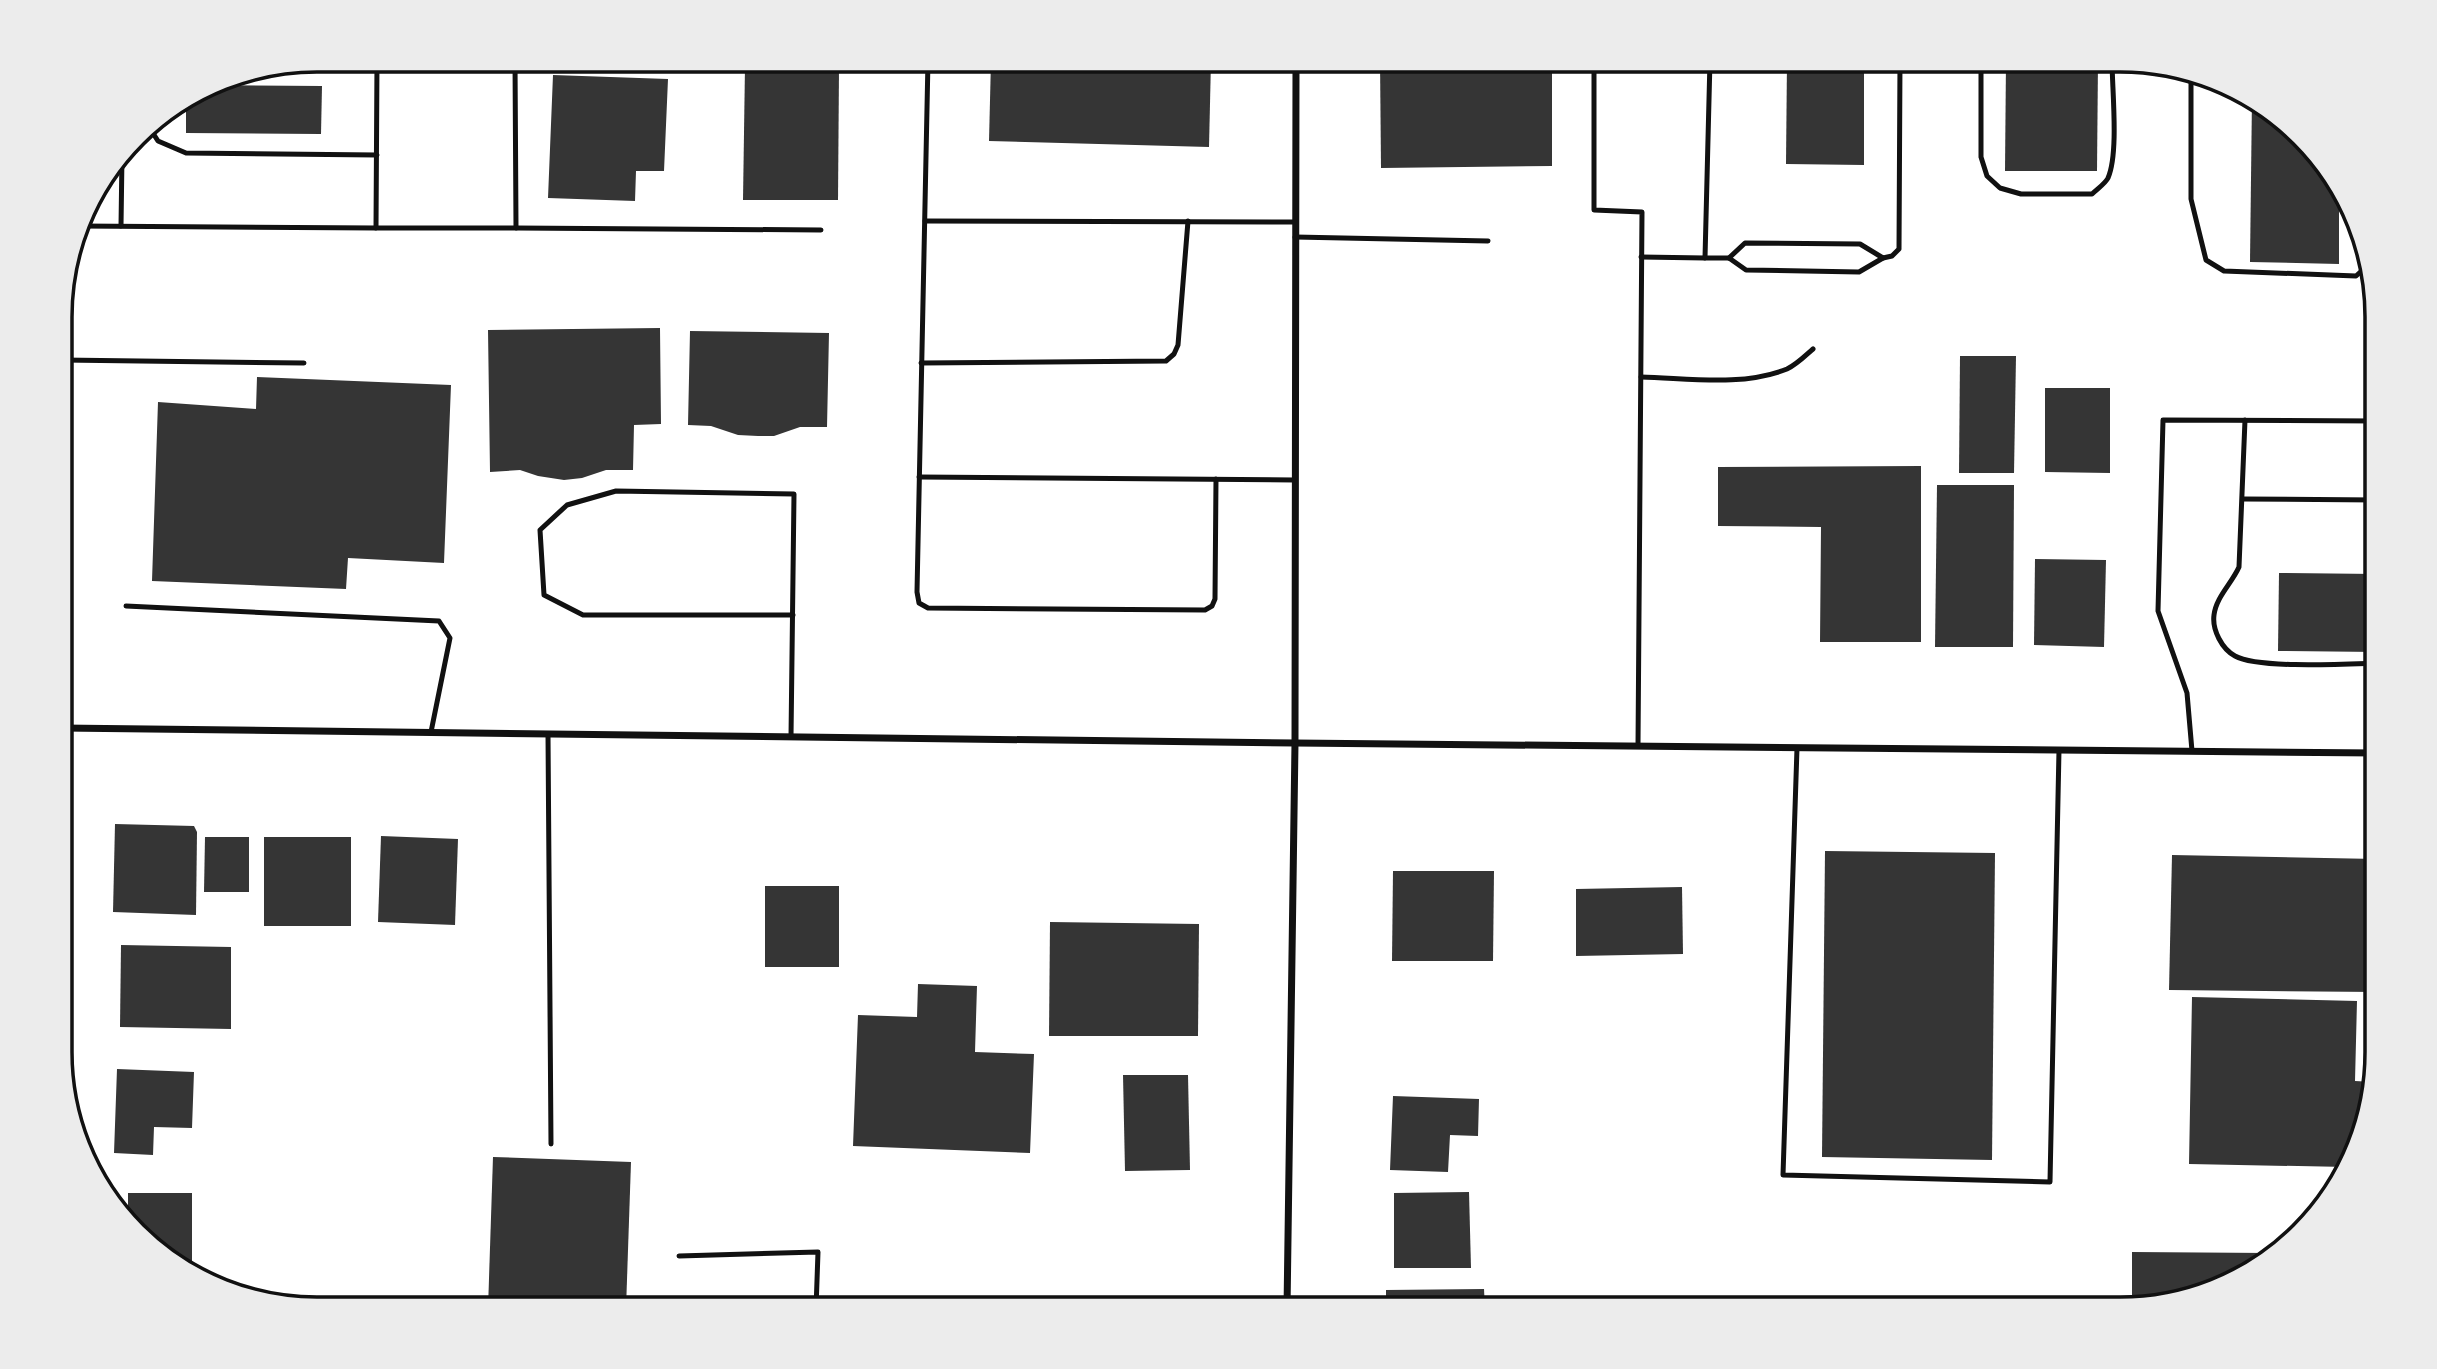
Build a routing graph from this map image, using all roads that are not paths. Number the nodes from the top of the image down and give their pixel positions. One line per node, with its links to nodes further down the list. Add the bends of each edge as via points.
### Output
1 (377, 72): 12 (lane)
2 (515, 72): 20 (lane)
3 (928, 72): 14 (lane)
4 (1296, 72): 16 (street)
5 (1594, 72): 24 (lane, via 1594,210 1642,212)
6 (1710, 72): 25 (lane)
7 (1900, 72): 27 (lane, via 1901,240 1892,256)
8 (1982, 72): 9 (lane, via 1981,157 1987,176 2000,188 2021,194 2092,194 2107,180 2112,153)
9 (2112, 72)
10 (2191, 82): 28 (lane, via 2191,199 2206,260 2224,271 2356,276)
11 (154, 134): 12 (lane, via 158,141 186,152)
12 (377, 155): 19 (lane)
13 (122, 170): 18 (lane)
14 (925, 221): 15 (lane); 32 (lane)
15 (1188, 221): 16 (lane); 32 (lane, via 1178,345 1166,361)
16 (1295, 222): 22 (street)
17 (89, 226): 18 (lane)
18 (121, 226): 19 (lane)
19 (376, 228): 20 (lane)
20 (516, 228): 21 (lane)
21 (821, 230)
22 (1295, 237): 23 (lane); 38 (street)
23 (1488, 241)
24 (1641, 257): 25 (lane); 33 (lane)
25 (1706, 258): 26 (lane)
26 (1729, 258): 27 (lane, via 1746,270 1859,272); 27 (lane, via 1745,243 1860,244)
27 (1883, 258)
28 (2361, 271)
29 (1813, 349): 33 (lane, via 1790,368 1762,377)
30 (72, 360): 31 (lane)
31 (304, 363)
32 (922, 363): 36 (lane)
33 (1641, 377): 49 (lane)
34 (2245, 421): 35 (lane); 39 (lane); 52 (lane, via 2163,421 2158,611 2187,693)
35 (2365, 421)
36 (919, 477): 37 (lane); 37 (lane, via 916,592 919,603 928,608 1191,610 1205,610 1215,599)
37 (1216, 479): 38 (lane)
38 (1295, 480): 48 (street)
39 (2243, 499): 40 (lane); 43 (lane, via 2239,567 2213,615 2225,648 2247,661)
40 (2365, 500)
41 (126, 606): 45 (lane, via 439,621 450,638)
42 (793, 615): 42 (lane, via 794,494 616,491 567,505 540,530 544,595 583,615); 47 (lane)
43 (2365, 663)
44 (72, 728): 45 (street)
45 (431, 732): 46 (street)
46 (548, 734): 47 (street); 54 (lane)
47 (791, 737): 48 (street)
48 (1295, 743): 49 (street); 57 (street)
49 (1637, 746): 50 (street)
50 (1797, 748): 51 (street); 51 (lane, via 1783,1175 2050,1182)
51 (2059, 750): 52 (street)
52 (2192, 751): 53 (street)
53 (2365, 753)
54 (551, 1144)
55 (679, 1256): 56 (lane, via 818,1252)
56 (816, 1297)
57 (1287, 1297)

